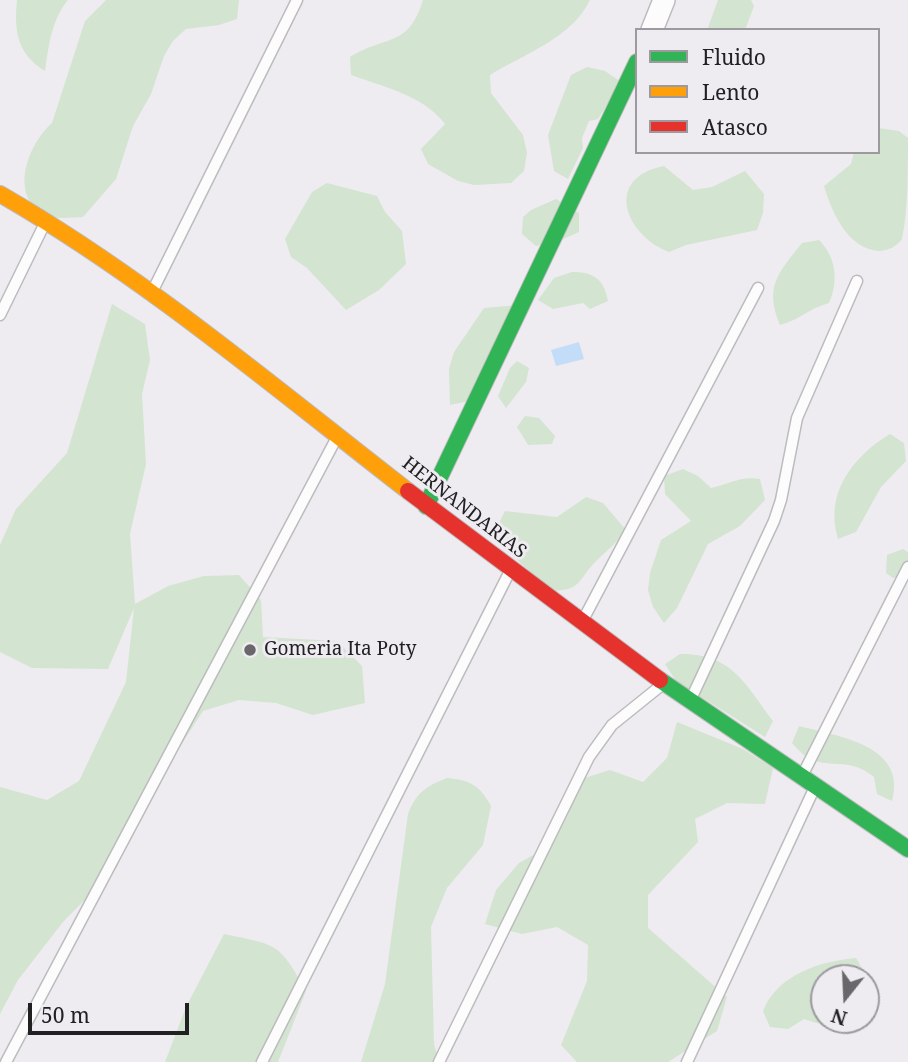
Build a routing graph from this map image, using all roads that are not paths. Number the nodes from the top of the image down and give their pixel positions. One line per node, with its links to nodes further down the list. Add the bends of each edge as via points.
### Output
1 (297, 0): 9 (lane)
2 (664, 0): 3 (street)
3 (653, 28)
4 (635, 66): 12 (street)
5 (0, 194): 6 (street, HERNANDARIAS)
6 (46, 221): 9 (street, HERNANDARIAS); 10 (lane)
7 (857, 281): 17 (lane, via 797,418 774,521)
8 (758, 288): 15 (lane)
9 (152, 292): 11 (street, HERNANDARIAS)
10 (0, 315)
11 (337, 436): 12 (street, HERNANDARIAS); 21 (lane)
12 (426, 506): 14 (street, HERNANDARIAS)
13 (908, 567): 18 (lane)
14 (510, 570): 15 (street, HERNANDARIAS); 22 (lane)
15 (582, 623): 16 (street, HERNANDARIAS)
16 (664, 682): 17 (street, HERNANDARIAS); 23 (lane, via 612,725 589,757)
17 (690, 700): 18 (street, HERNANDARIAS)
18 (802, 776): 19 (street, HERNANDARIAS)
19 (816, 786): 20 (street, HERNANDARIAS); 24 (lane)
20 (908, 849)
21 (6, 1062)
22 (262, 1062)
23 (439, 1062)
24 (687, 1062)

